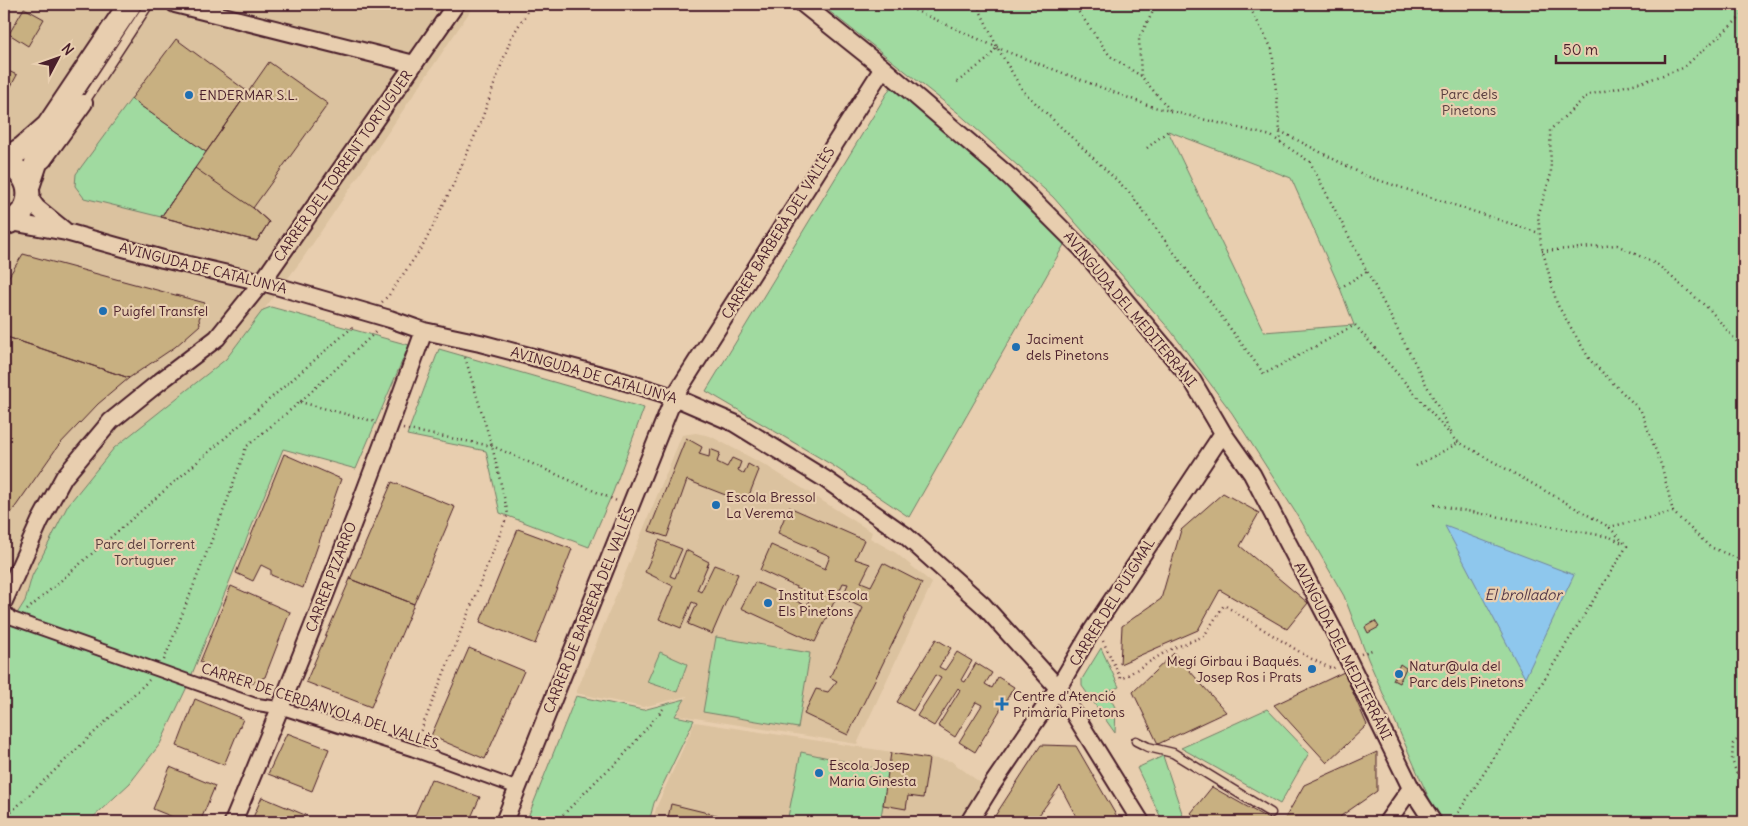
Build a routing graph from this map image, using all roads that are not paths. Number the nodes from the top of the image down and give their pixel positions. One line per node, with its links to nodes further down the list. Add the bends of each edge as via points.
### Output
1 (130, 4): 9 (main road)
2 (149, 4): 8 (lane)
3 (175, 4): 6 (street)
4 (456, 4): 6 (street, CARRER DEL TORRENT TORTUGUER)
5 (803, 4): 7 (street, AVINGUDA DEL MEDITERRÀNI)
6 (414, 64): 14 (street, CARRER DEL TORRENT TORTUGUER)
7 (883, 68): 16 (street, CARRER BARBERÀ DEL VALLÈS); 17 (street, AVINGUDA DEL MEDITERRÀNI, via 1011,178 1082,248 1192,380)
8 (84, 103): 11 (street, via 50,149)
9 (48, 126): 10 (main road); 11 (main road)
10 (4, 162): 11 (main road, via 23,176)
11 (29, 187): 12 (main road, via 24,212); 13 (street, AVINGUDA DE CATALUNYA, via 37,208)
12 (7, 223): 13 (street, AVINGUDA DE CATALUNYA)
13 (66, 232): 14 (street, AVINGUDA DE CATALUNYA)
14 (262, 282): 15 (street, AVINGUDA DE CATALUNYA); 18 (street, CARRER DEL TORRENT TORTUGUER, via 217,338 111,421 64,477)
15 (424, 331): 16 (street, AVINGUDA DE CATALUNYA, via 616,379); 21 (street, CARRER PIZARRO)
16 (674, 398): 20 (street, AVINGUDA DE CATALUNYA, via 734,423 825,479 906,536 982,605); 23 (street, CARRER DE BARBERÀ DEL VALLÈS)
17 (1223, 433): 20 (street, CARRER DEL PUIGMAL, via 1091,632); 24 (street, AVINGUDA DEL MEDITERRÀNI, via 1252,474)
18 (4, 600)
19 (4, 610): 21 (street, CARRER DE CERDANYOLA DEL VALLÈS, via 16,620 254,704)
20 (1058, 688): 28 (street, CARRER DEL PUIGMAL); 29 (street, AVINGUDA DE CATALUNYA)
21 (281, 708): 23 (street, CARRER DE CERDANYOLA DEL VALLÈS, via 413,750); 26 (street, CARRER PIZARRO)
22 (1136, 741): 25 (lane, via 1173,754)
23 (517, 788): 27 (street, CARRER DE BARBERÀ DEL VALLÈS)
24 (1411, 788): 30 (street); 31 (street, AVINGUDA DEL MEDITERRÀNI)
25 (1271, 813)
26 (233, 822)
27 (504, 822)
28 (969, 822)
29 (1141, 822)
30 (1388, 822)
31 (1433, 822)

